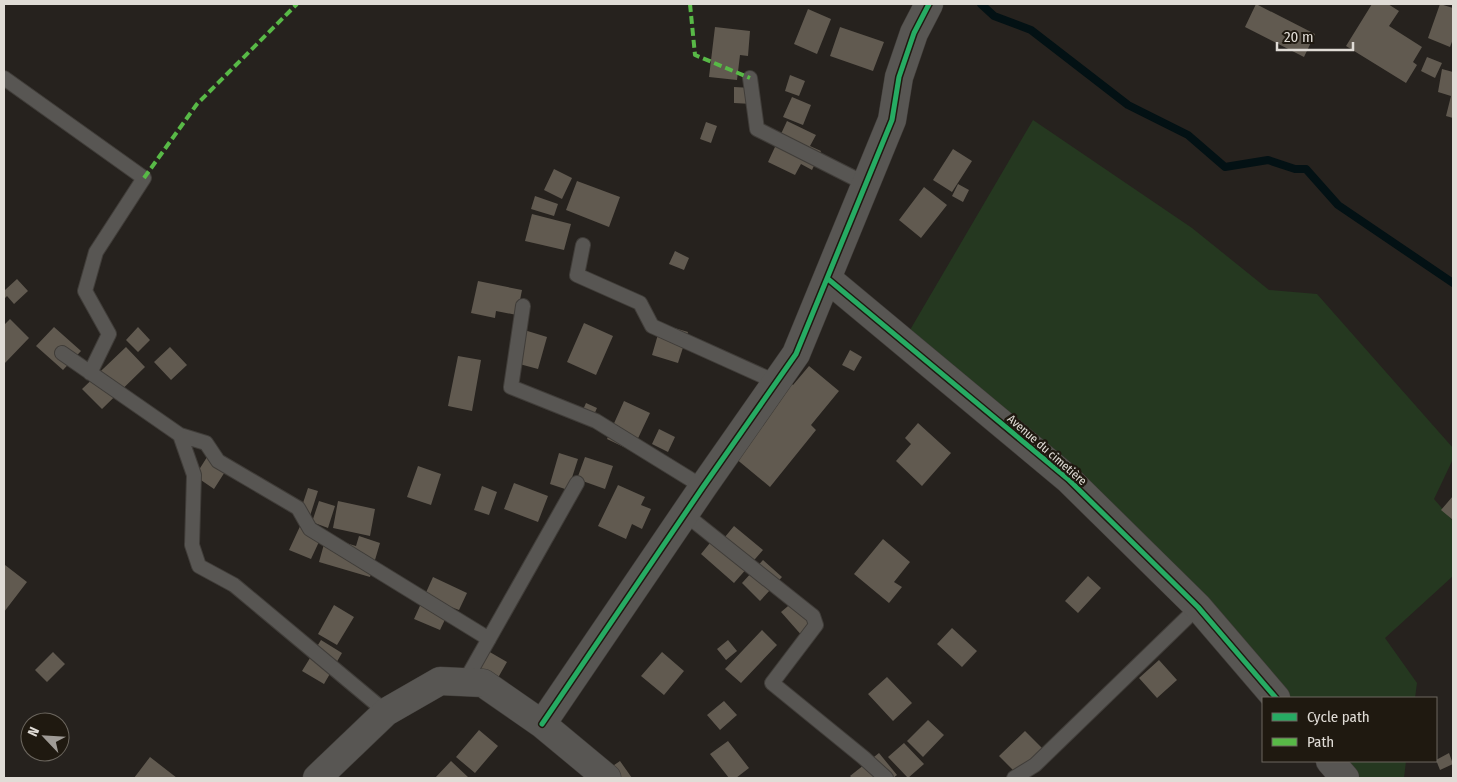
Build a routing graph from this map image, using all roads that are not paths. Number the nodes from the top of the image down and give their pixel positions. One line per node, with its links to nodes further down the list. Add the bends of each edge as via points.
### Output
1 (929, 4): 4 (street, via 914,33 899,77 892,120)
2 (4, 78): 9 (lane, via 144,178 96,252 87,283 85,291 109,334)
3 (750, 78): 4 (lane, via 758,129)
4 (866, 184): 6 (street)
5 (583, 245): 10 (lane, via 577,275 640,302 652,326)
6 (828, 279): 10 (street, via 796,354); 15 (street, Avenue du cimetière, via 1068,479)
7 (523, 306): 13 (lane, via 511,387 596,421)
8 (62, 353): 9 (lane)
9 (90, 372): 11 (lane)
10 (776, 382): 13 (street)
11 (180, 434): 16 (lane, via 206,443 218,460 298,508 310,529); 19 (lane, via 194,475 192,546 199,566 234,585)
12 (577, 483): 16 (lane)
13 (703, 487): 14 (street)
14 (685, 514): 20 (street); 24 (lane, via 813,616 816,625 772,683)
15 (1198, 607): 18 (street, Avenue du cimetière); 25 (lane, via 1035,765)
16 (489, 639): 17 (lane)
17 (464, 683): 19 (street, via 440,681); 20 (street, via 483,683)
18 (1275, 697)
19 (386, 712): 22 (street)
20 (542, 724): 23 (street)
21 (1331, 762): 26 (street)
22 (317, 778)
23 (607, 778)
24 (886, 778)
25 (1014, 778)
26 (1345, 778)

